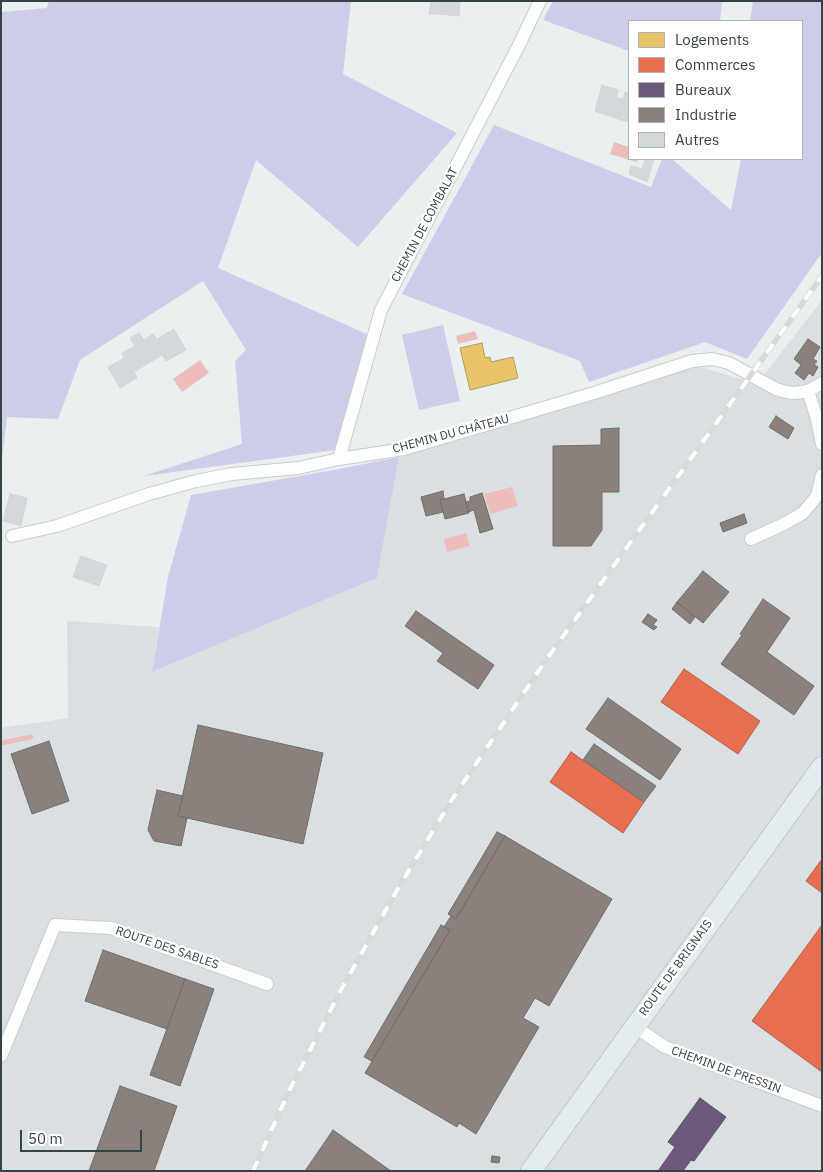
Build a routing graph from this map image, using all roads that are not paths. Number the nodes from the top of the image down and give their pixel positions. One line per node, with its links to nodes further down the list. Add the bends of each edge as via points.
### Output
1 (540, 1): 5 (street, CHEMIN DE COMBALAT, via 381,310)
2 (822, 383): 3 (street)
3 (808, 391): 4 (street); 5 (street, CHEMIN DU CHÂTEAU, via 795,393 776,389 723,361 692,361 404,449)
4 (822, 444)
5 (339, 459): 7 (street, CHEMIN DU CHÂTEAU, via 298,468 196,480 57,526)
6 (822, 475): 8 (street, via 817,496 804,513)
7 (12, 536)
8 (752, 539)
9 (822, 767): 11 (main road, ROUTE DE BRIGNAIS)
10 (267, 984): 12 (street, ROUTE DES SABLES, via 111,928 55,925)
11 (634, 1026): 13 (street, CHEMIN DE PRESSIN, via 665,1047); 14 (main road, ROUTE DE BRIGNAIS)
12 (1, 1056)
13 (822, 1106)
14 (531, 1171)

